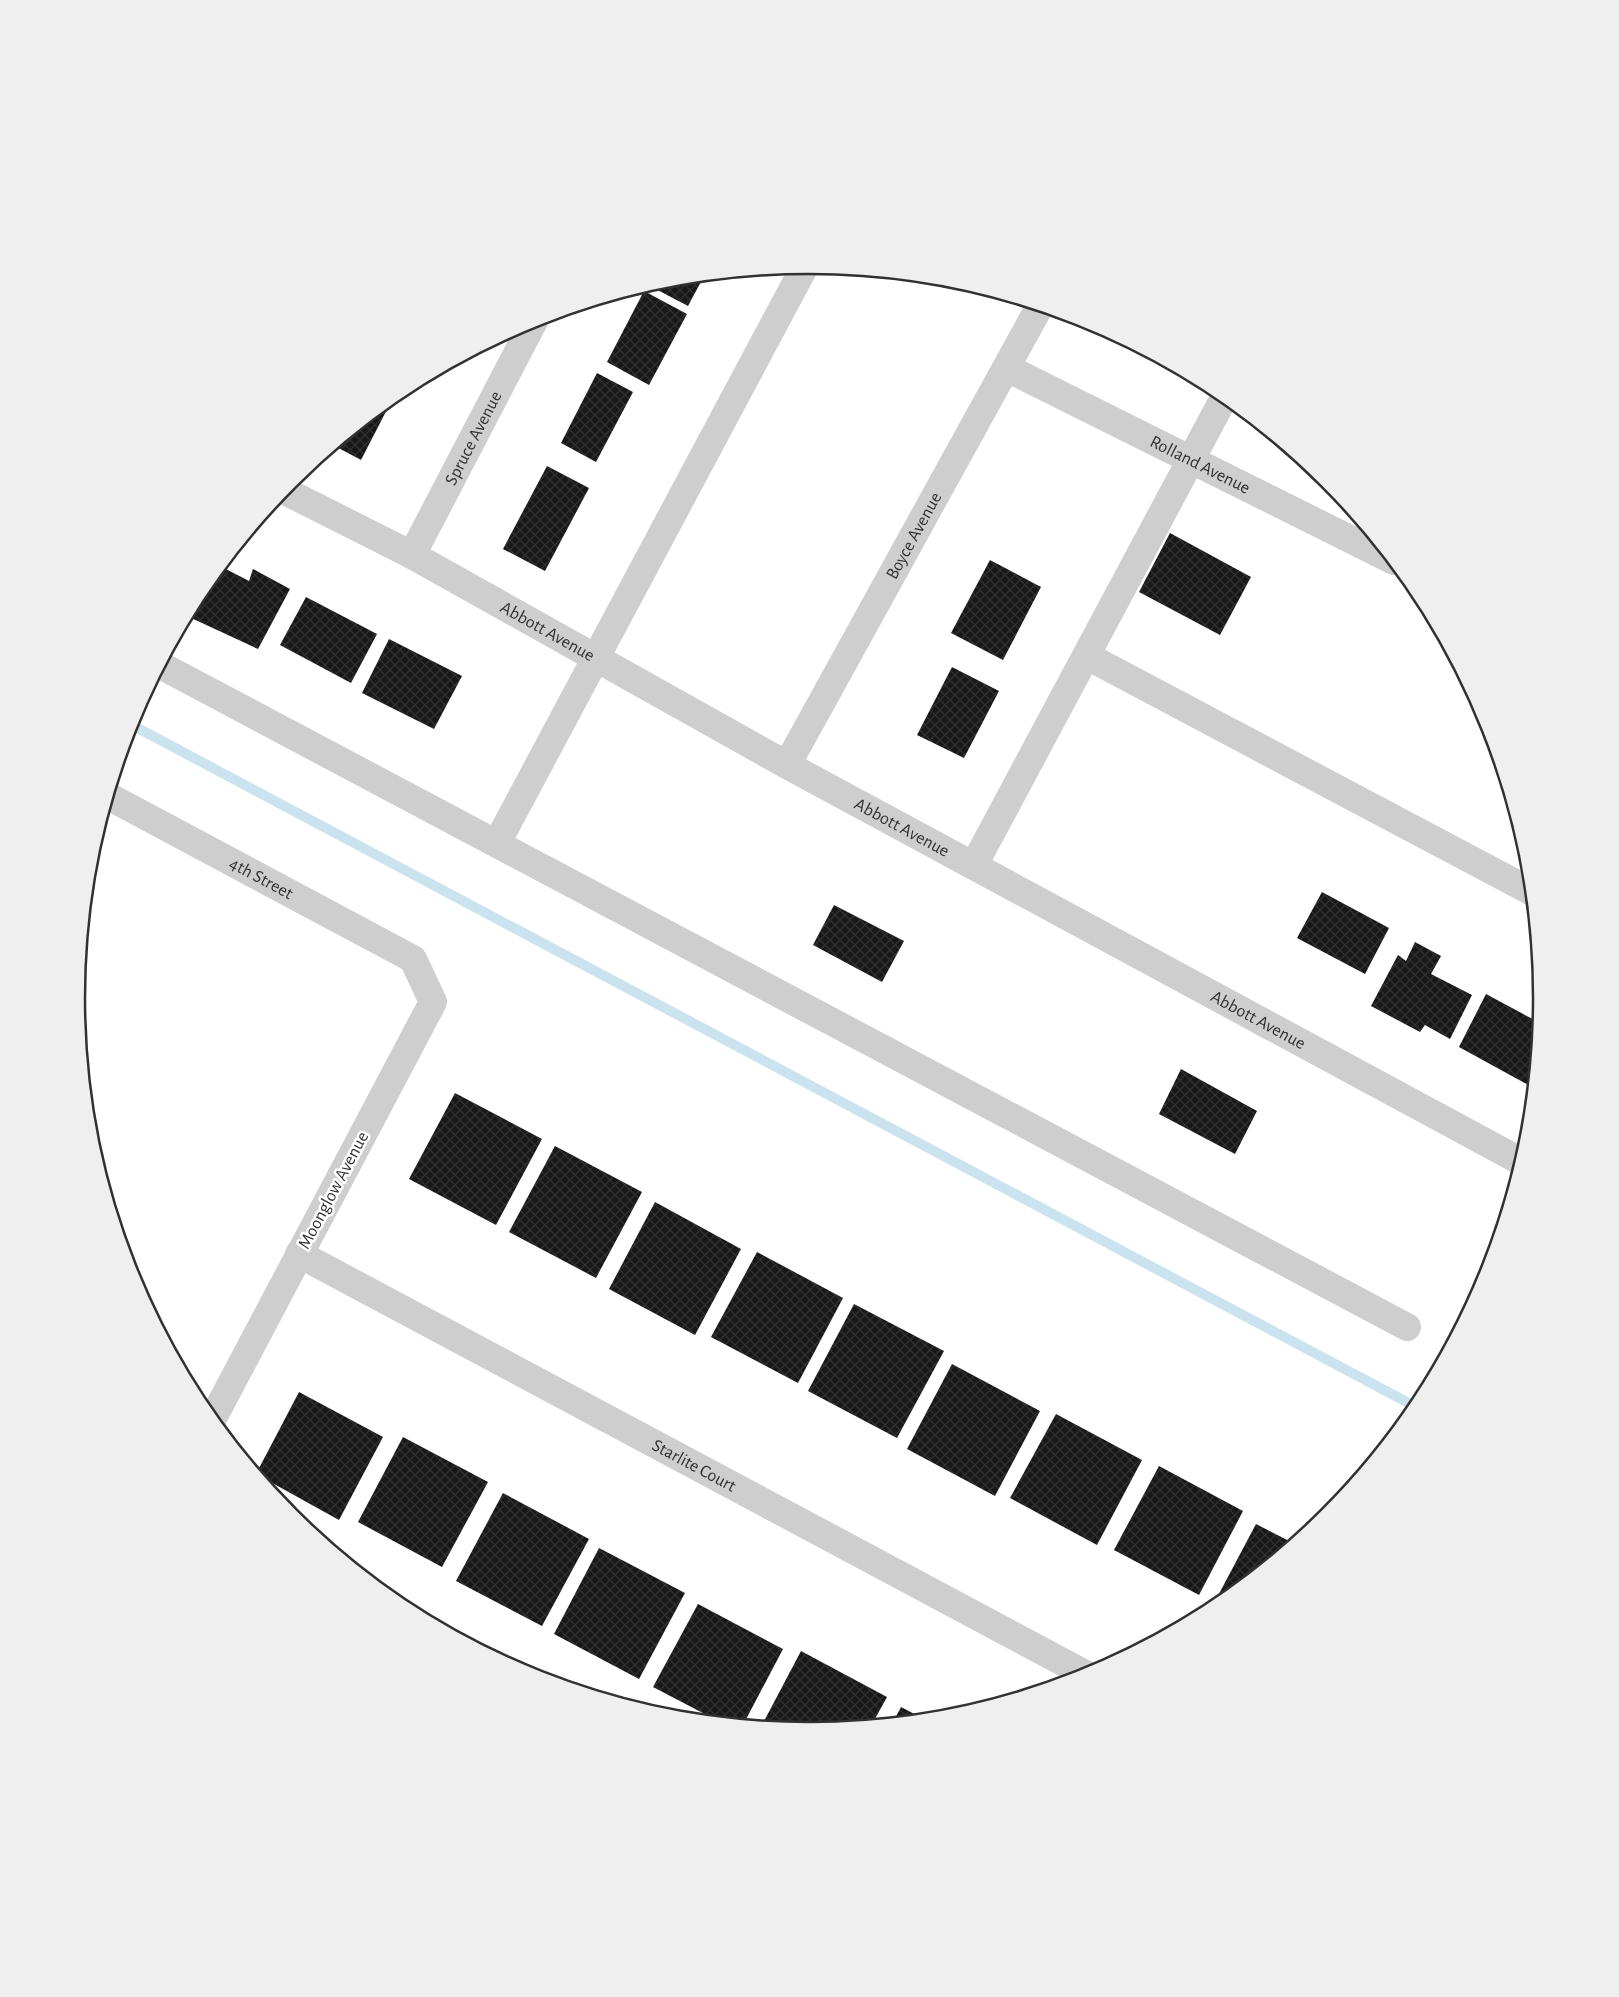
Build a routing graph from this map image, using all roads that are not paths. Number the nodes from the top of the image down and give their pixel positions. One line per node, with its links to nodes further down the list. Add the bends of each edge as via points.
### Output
1 (801, 274): 11 (street)
2 (1037, 311): 4 (street, Boyce Avenue)
3 (529, 330): 8 (street, Spruce Avenue)
4 (1007, 368): 6 (street, Rolland Avenue); 13 (street, Boyce Avenue)
5 (1221, 403): 6 (street)
6 (1192, 460): 9 (street, Rolland Avenue); 10 (street)
7 (290, 494): 8 (street, Abbott Avenue)
8 (412, 555): 11 (street, Abbott Avenue)
9 (1383, 555)
10 (1086, 656): 16 (street); 17 (street)
11 (597, 658): 13 (street, Abbott Avenue); 15 (street)
12 (165, 668): 15 (street)
13 (787, 765): 16 (street, Abbott Avenue)
14 (113, 799): 18 (street, 4th Street)
15 (497, 843): 21 (street)
16 (974, 865): 19 (street, Abbott Avenue)
17 (1525, 888)
18 (413, 959): 20 (street, Moonglow Avenue, via 433,1002)
19 (1516, 1159)
20 (298, 1254): 22 (street, Moonglow Avenue); 23 (street, Starlite Court)
21 (1407, 1327)
22 (216, 1413)
23 (1080, 1671)

